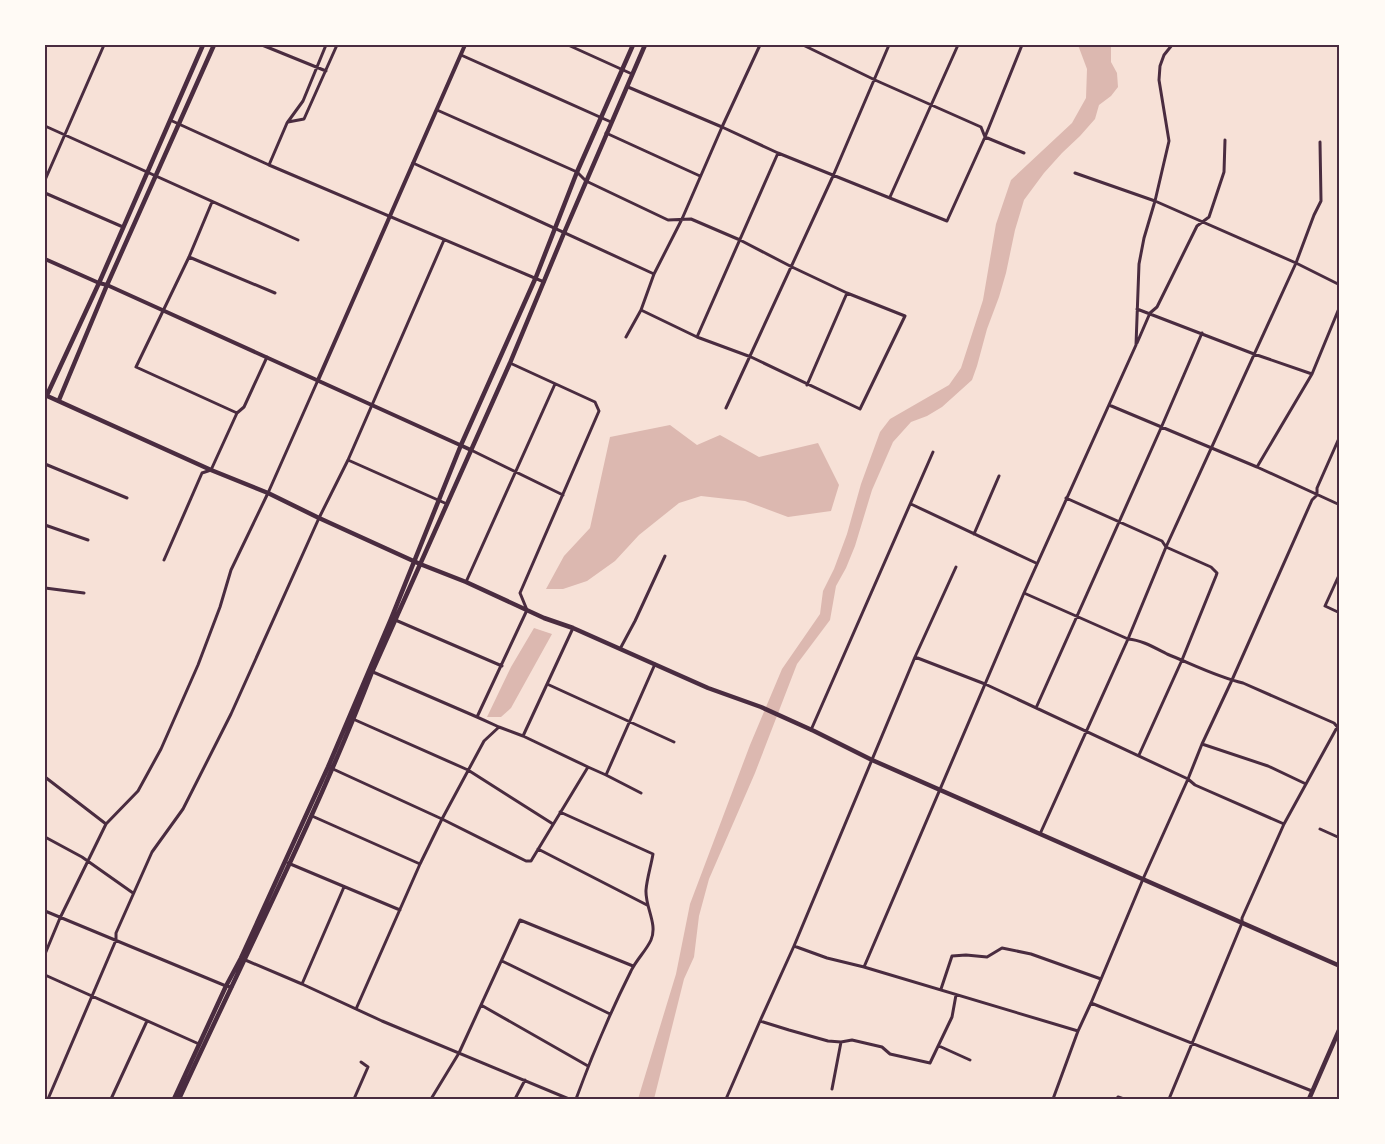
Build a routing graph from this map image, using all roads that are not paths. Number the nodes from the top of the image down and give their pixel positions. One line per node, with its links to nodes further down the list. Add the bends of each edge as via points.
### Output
1 (104, 45): 34 (street)
2 (203, 45): 27 (main road)
3 (214, 45): 30 (main road)
4 (262, 45): 18 (street)
5 (326, 45): 18 (street)
6 (337, 45): 20 (street)
7 (465, 45): 17 (street)
8 (568, 45): 19 (street)
9 (633, 45): 19 (main road)
10 (645, 45): 21 (main road)
11 (760, 45): 32 (street)
12 (804, 45): 22 (street)
13 (890, 45): 22 (street)
14 (958, 45): 24 (street)
15 (1022, 45): 35 (street)
16 (1172, 45): 52 (street, via 1160,66 1169,141)
17 (461, 55): 25 (street); 26 (street)
18 (317, 67): 20 (street); 29 (street, via 303,101)
19 (622, 69): 21 (street); 26 (main road)
20 (326, 71): 29 (street, via 304,119)
21 (632, 74): 23 (main road)
22 (874, 80): 24 (street); 46 (street)
23 (627, 86): 28 (main road); 32 (street)
24 (932, 105): 35 (street, via 981,127); 51 (street)
25 (437, 110): 40 (street); 43 (street)
26 (602, 118): 28 (street); 43 (main road)
27 (170, 120): 30 (street); 42 (main road)
28 (611, 122): 33 (main road)
29 (287, 123): 41 (street)
30 (180, 124): 41 (street); 45 (main road)
31 (45, 126): 34 (street)
32 (722, 127): 38 (street); 47 (street)
33 (606, 133): 47 (street); 49 (main road)
34 (65, 135): 42 (street); 48 (street)
35 (985, 137): 39 (street); 51 (street, via 947,221)
36 (1225, 140): 56 (street, via 1224,172 1209,217)
37 (1320, 142): 65 (street, via 1321,201)
38 (778, 153): 46 (street); 62 (street)
39 (1023, 153)
40 (413, 163): 54 (street); 58 (street)
41 (269, 165): 54 (street)
42 (147, 172): 45 (street); 57 (main road)
43 (577, 172): 49 (street); 58 (main road)
44 (1075, 173): 52 (street)
45 (157, 176): 53 (street); 71 (main road)
46 (833, 176): 51 (street); 66 (street)
47 (700, 177): 55 (street)
48 (45, 180)
49 (586, 181): 55 (street, via 668,220); 59 (main road)
50 (45, 194): 57 (street)
51 (890, 197)
52 (1155, 201): 56 (street); 76 (street, via 1139,264)
53 (212, 202): 60 (street); 63 (street)
54 (390, 216): 61 (street); 89 (street)
55 (682, 219): 62 (street, via 691,219); 67 (street)
56 (1202, 223): 65 (street); 79 (street, via 1197,226 1157,308)
57 (123, 227): 70 (main road)
58 (555, 229): 59 (street); 68 (main road)
59 (564, 233): 67 (street); 69 (main road)
60 (298, 240)
61 (444, 240): 68 (street); 94 (street)
62 (740, 240): 66 (street); 82 (street)
63 (189, 257): 74 (street); 77 (street)
64 (45, 259): 70 (street)
65 (1296, 263): 72 (street); 84 (street)
66 (792, 267): 73 (street); 86 (street)
67 (654, 274): 78 (street)
68 (536, 277): 69 (street); 100 (main road)
69 (544, 282): 87 (main road)
70 (99, 283): 71 (street); 92 (main road)
71 (107, 285): 77 (street); 93 (main road)
72 (1340, 285)
73 (847, 292): 91 (street); 91 (street, via 905,316 860,409)
74 (275, 293)
75 (1340, 306): 88 (street)
76 (1137, 309): 79 (street); 83 (street)
77 (164, 310): 85 (street); 97 (street, via 136,367)
78 (641, 310): 81 (street); 82 (street)
79 (1150, 313): 80 (street); 83 (street)
80 (1202, 333): 84 (street); 98 (street)
81 (626, 337)
82 (697, 337): 86 (street)
83 (1136, 345): 95 (street)
84 (1254, 354): 88 (street); 101 (street)
85 (267, 357): 89 (street); 97 (street, via 244,407)
86 (751, 357): 91 (street); 96 (street)
87 (510, 363): 90 (street); 102 (main road)
88 (1312, 374): 106 (street)
89 (318, 380): 94 (street); 110 (street)
90 (555, 384): 108 (street); 111 (street, via 595,402 599,411)
91 (807, 385)
92 (46, 397): 93 (main road)
93 (59, 400): 107 (main road)
94 (372, 405): 100 (street); 104 (street)
95 (1109, 405): 98 (street); 114 (street)
96 (726, 408)
97 (237, 413): 107 (street)
98 (1161, 428): 101 (street); 120 (street)
99 (1340, 436): 112 (street)
100 (461, 446): 102 (street); 115 (main road)
101 (1211, 448): 106 (street); 124 (street)
102 (471, 450): 108 (street); 116 (main road)
103 (933, 452): 117 (street)
104 (348, 460): 115 (street); 119 (street)
105 (45, 464): 113 (street)
106 (1257, 467): 112 (street)
107 (211, 470): 110 (main road); 126 (street, via 202,473)
108 (516, 473): 111 (street); 132 (street)
109 (999, 476): 122 (street)
110 (268, 493): 119 (main road); 177 (street, via 231,570 198,665 161,749 138,791)
111 (563, 495): 136 (street, via 520,593)
112 (1317, 495): 118 (street); 148 (street)
113 (127, 498)
114 (1066, 498): 120 (street); 129 (street)
115 (438, 500): 116 (street); 127 (main road)
116 (447, 504): 128 (main road)
117 (910, 504): 122 (street); 158 (street)
118 (1340, 505)
119 (319, 518): 127 (main road); 190 (street, via 231,714 183,809 152,852)
120 (1119, 522): 124 (street, via 1162,541); 138 (street)
121 (45, 525): 123 (street)
122 (974, 534): 129 (street)
123 (88, 540)
124 (1166, 547): 141 (street); 144 (street, via 1211,567 1216,573)
125 (665, 556): 142 (street)
126 (164, 561)
127 (414, 561): 128 (main road); 139 (main road)
128 (420, 564): 132 (main road); 139 (main road)
129 (1037, 564): 135 (street)
130 (956, 567): 143 (street)
131 (1340, 573): 137 (street, via 1325,606)
132 (466, 582): 136 (main road)
133 (45, 588): 134 (street)
134 (84, 593)
135 (1024, 593): 138 (street); 150 (street)
136 (527, 610): 140 (main road); 146 (street)
137 (1340, 613)
138 (1077, 616): 141 (street); 151 (street)
139 (393, 619): 146 (street); 147 (main road)
140 (573, 628): 142 (main road); 149 (street)
141 (1128, 639): 144 (street); 159 (street)
142 (620, 649): 145 (main road)
143 (915, 657): 150 (street); 164 (street)
144 (1182, 660): 148 (street); 163 (street)
145 (655, 664): 154 (street); 158 (main road)
146 (502, 666): 152 (street)
147 (370, 671): 152 (street); 153 (main road); 166 (main road)
148 (1232, 680): 157 (street); 162 (street)
149 (547, 684): 154 (street); 160 (street)
150 (985, 684): 151 (street); 172 (street)
151 (1036, 708): 159 (street)
152 (477, 717): 156 (street)
153 (353, 719): 166 (main road); 167 (street)
154 (630, 721): 161 (street); 168 (street)
155 (1340, 722): 157 (street)
156 (499, 727): 160 (street); 167 (street, via 484,741)
157 (1339, 728): 171 (street)
158 (811, 730): 164 (main road)
159 (1086, 732): 163 (street); 181 (street)
160 (523, 736): 165 (street)
161 (674, 742)
162 (1202, 744): 170 (street); 171 (street, via 1268,766)
163 (1139, 755): 170 (street)
164 (872, 760): 172 (main road); 197 (street)
165 (588, 767): 168 (street); 174 (street)
166 (329, 768): 175 (main road); 176 (street); 186 (main road)
167 (468, 770): 176 (street); 178 (street)
168 (606, 775): 173 (street)
169 (45, 777): 177 (street)
170 (1188, 779): 179 (street); 188 (street)
171 (1306, 784): 179 (street)
172 (940, 790): 181 (main road); 203 (street)
173 (640, 793)
174 (560, 812): 178 (street); 191 (street, via 653,854)
175 (311, 815): 186 (main road); 187 (street)
176 (442, 819): 184 (street, via 526,861 531,861); 187 (street)
177 (106, 824): 185 (street)
178 (554, 824): 184 (street)
179 (1284, 824): 195 (street)
180 (1320, 829): 183 (street)
181 (1040, 834): 188 (main road)
182 (45, 837): 185 (street)
183 (1340, 838)
184 (538, 849): 191 (street)
185 (88, 861): 190 (street); 194 (street)
186 (288, 862): 189 (street); 199 (main road)
187 (420, 864): 192 (street)
188 (1143, 879): 195 (main road); 205 (street)
189 (344, 886): 192 (street); 206 (street)
190 (133, 893): 196 (street)
191 (647, 905): 201 (street, via 654,929)
192 (399, 910): 213 (street)
193 (45, 911): 194 (street)
194 (60, 918): 196 (street); 198 (street)
195 (1242, 923): 202 (main road); 221 (street)
196 (116, 940): 207 (street); 210 (street)
197 (794, 946): 203 (street); 215 (street)
198 (45, 954)
199 (243, 960): 206 (street); 207 (main road)
200 (502, 961): 201 (street, via 520,920); 212 (street); 214 (street)
201 (633, 966): 214 (street)
202 (1340, 966)
203 (864, 967): 208 (street)
204 (45, 975): 210 (street)
205 (1101, 979): 208 (street, via 1032,954 1002,948 987,957 952,956); 211 (street)
206 (302, 984): 213 (street)
207 (229, 987): 222 (main road)
208 (941, 989): 209 (street)
209 (956, 995): 218 (street); 223 (street, via 952,1017)
210 (92, 997): 216 (street); 231 (street)
211 (1091, 1003): 218 (street); 221 (street)
212 (481, 1005): 224 (street); 227 (street)
213 (356, 1009): 224 (street)
214 (610, 1014): 227 (street)
215 (760, 1020): 220 (street); 240 (street)
216 (147, 1021): 222 (street); 232 (street)
217 (1340, 1028): 219 (main road)
218 (1078, 1031): 241 (street)
219 (1338, 1041): 230 (main road)
220 (841, 1042): 223 (street, via 852,1040 882,1047 890,1054 930,1063); 229 (street)
221 (1191, 1044): 230 (street); 244 (street)
222 (201, 1045): 233 (main road); 234 (main road)
223 (939, 1046): 225 (street)
224 (459, 1053): 228 (street); 236 (street)
225 (970, 1060)
226 (361, 1062): 235 (street, via 368,1067)
227 (588, 1066): 239 (street)
228 (525, 1080): 237 (street); 238 (street)
229 (832, 1089)
230 (1312, 1091): 245 (main road)
231 (48, 1099)
232 (111, 1099)
233 (174, 1099)
234 (180, 1099)
235 (354, 1099)
236 (431, 1099)
237 (515, 1099)
238 (569, 1099)
239 (576, 1099)
240 (726, 1099)
241 (1053, 1099)
242 (1117, 1099): 243 (street)
243 (1124, 1099)
244 (1168, 1099)
245 (1309, 1099)

